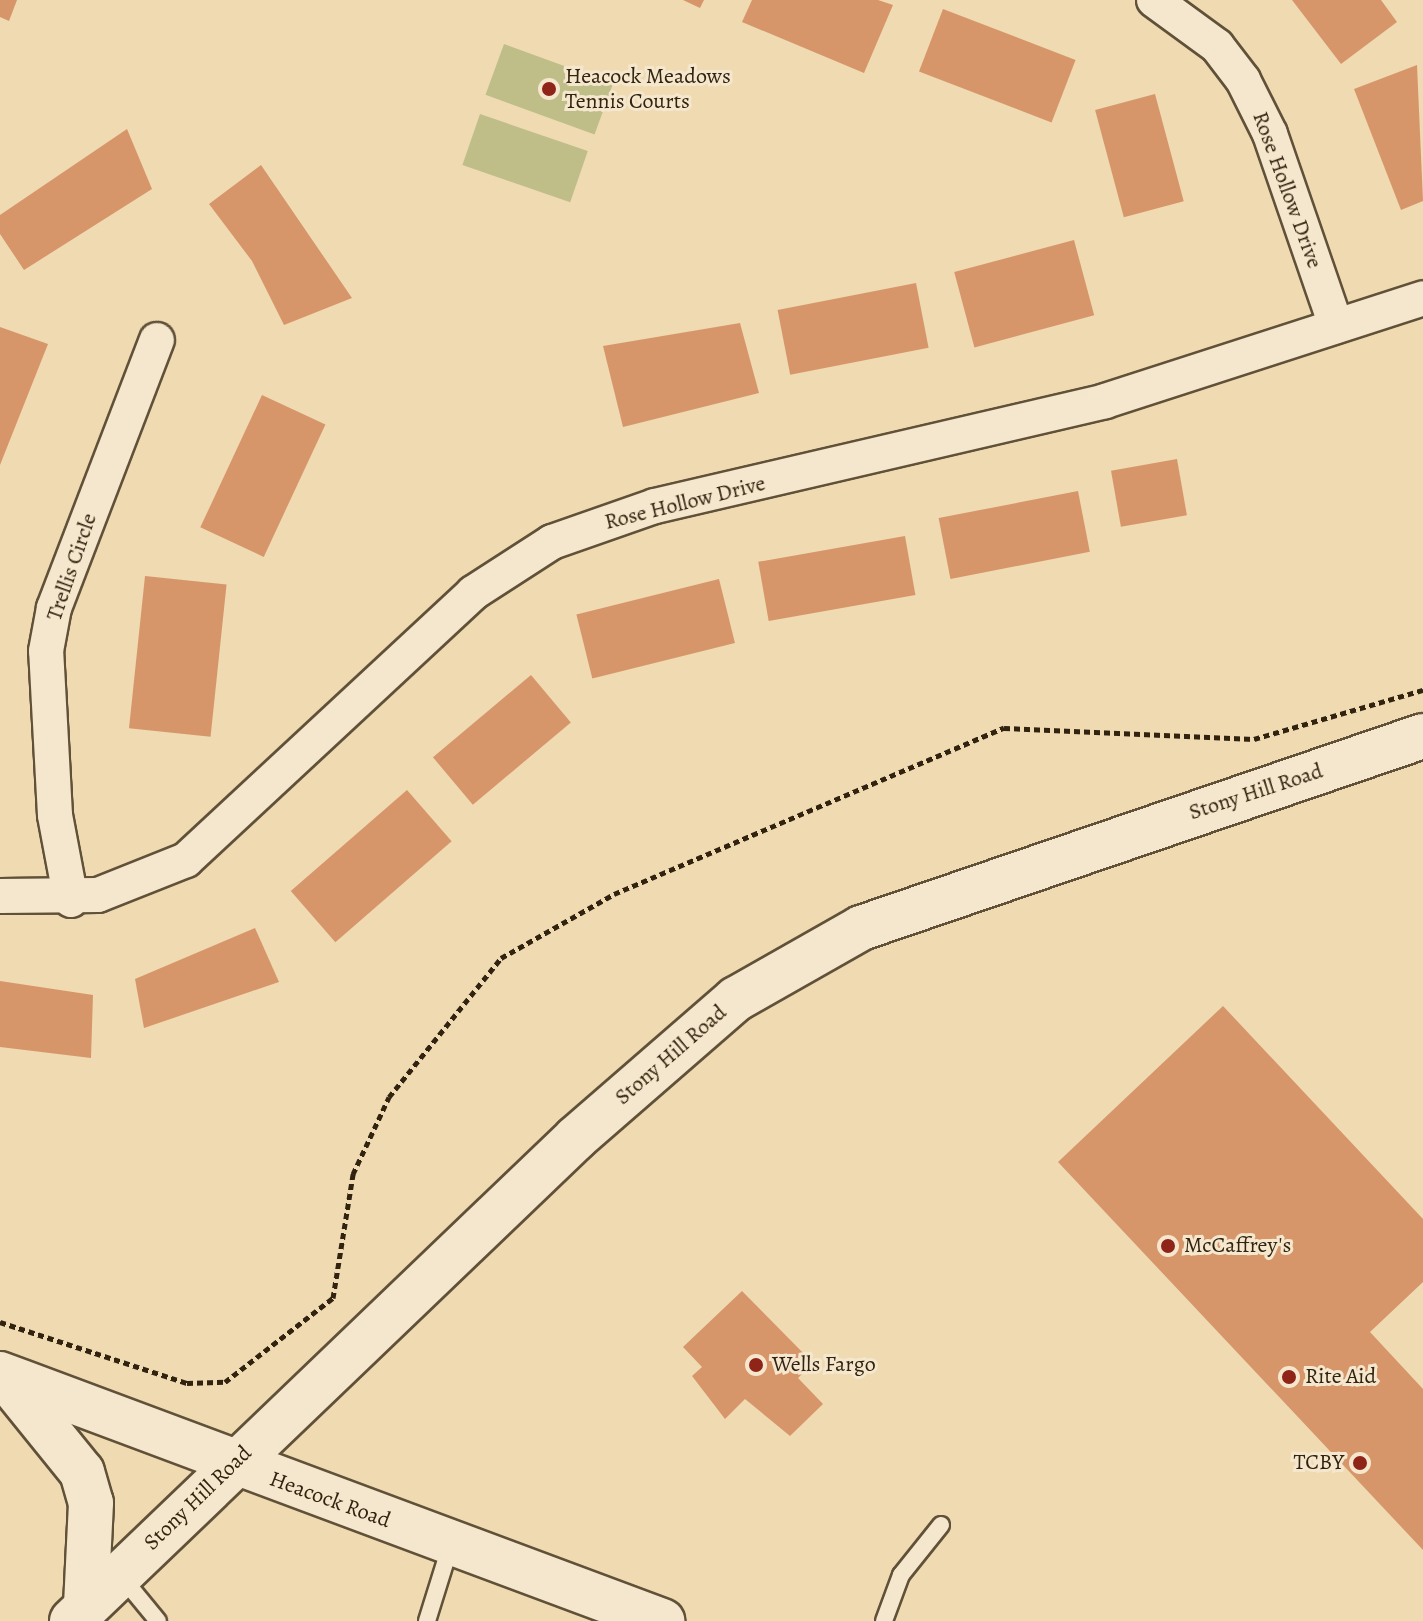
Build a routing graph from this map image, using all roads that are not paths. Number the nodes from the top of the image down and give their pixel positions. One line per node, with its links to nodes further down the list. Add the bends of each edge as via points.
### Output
1 (1154, 0): 3 (street, Rose Hollow Drive, via 1197,28 1243,80 1270,134)
2 (1423, 298): 3 (street, Rose Hollow Drive)
3 (1336, 326): 7 (street, Rose Hollow Drive, via 1105,401 655,506 552,542 463,601 221,836 141,883)
4 (157, 340): 7 (street, Trellis Circle, via 54,608 46,651 55,815)
5 (1423, 736): 9 (street, Stony Hill Road, via 875,923 796,960 669,1055)
6 (0, 896): 7 (street, Rose Hollow Drive)
7 (71, 900)
8 (2, 1375): 9 (street, Heacock Road); 13 (street, via 82,1472 91,1503)
9 (232, 1464): 11 (street, Heacock Road); 12 (street, Stony Hill Road)
10 (941, 1525): 17 (lane, via 901,1575)
11 (451, 1544): 15 (lane); 16 (street, Heacock Road)
12 (120, 1574): 13 (street, Stony Hill Road); 14 (lane)
13 (79, 1614)
14 (158, 1621)
15 (427, 1621)
16 (662, 1621)
17 (884, 1621)

